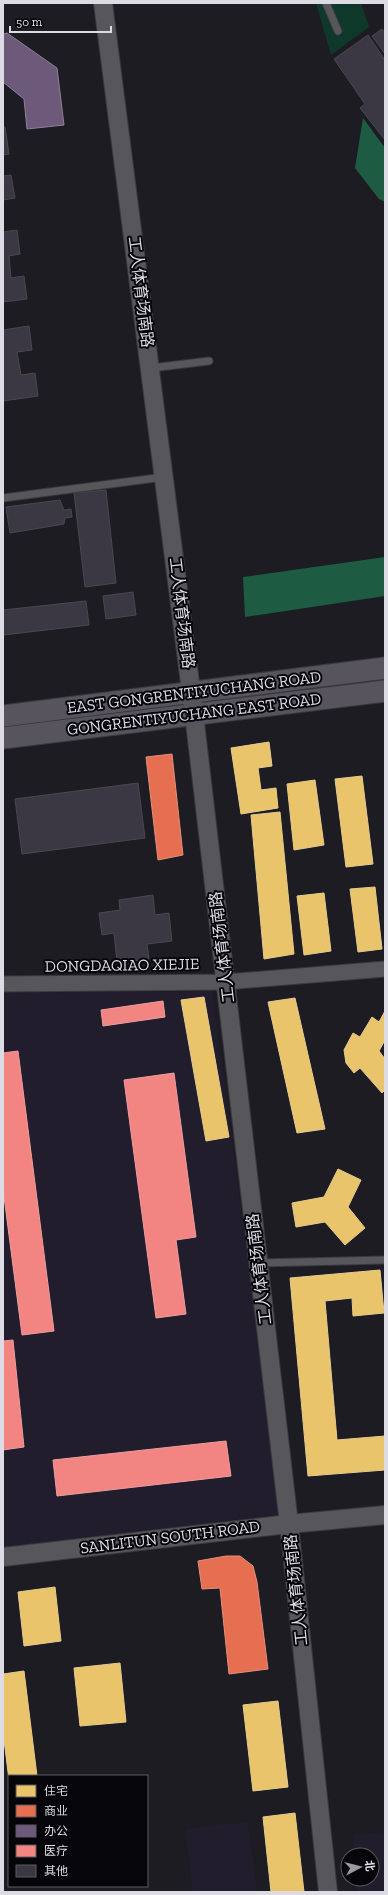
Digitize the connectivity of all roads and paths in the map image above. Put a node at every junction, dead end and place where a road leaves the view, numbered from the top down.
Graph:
1 (103, 3) edge
2 (326, 3) edge
3 (338, 31) dead end
4 (208, 361) dead end
5 (151, 368) junction
6 (165, 477) junction
7 (3, 498) edge
8 (385, 668) edge
9 (385, 691) edge
10 (192, 692) junction
11 (194, 714) junction
12 (3, 716) edge
13 (3, 738) edge
14 (385, 968) edge
15 (226, 982) junction
16 (3, 984) edge
17 (385, 1260) edge
18 (258, 1263) junction
19 (385, 1515) edge
20 (289, 1524) junction
21 (3, 1557) edge
22 (328, 1892) edge

1 - 5 street, 工人体育场南路
2 - 3 lane
4 - 5 lane
5 - 6 street, 工人体育场南路
6 - 7 lane
6 - 10 street, 工人体育场南路
8 - 10 main road, EAST GONGRENTIYUCHANG ROAD
9 - 11 main road, GONGRENTIYUCHANG EAST ROAD
10 - 11 street, 工人体育场南路
10 - 12 main road, EAST GONGRENTIYUCHANG ROAD
11 - 13 main road, GONGRENTIYUCHANG EAST ROAD
11 - 15 street, 工人体育场南路
14 - 15 street, DONGDAQIAO XIEJIE
15 - 16 street, DONGDAQIAO XIEJIE
15 - 18 street, 工人体育场南路
17 - 18 lane
18 - 20 street, 工人体育场南路
19 - 20 street, SANLITUN SOUTH ROAD
20 - 21 street, SANLITUN SOUTH ROAD
20 - 22 street, 工人体育场南路

